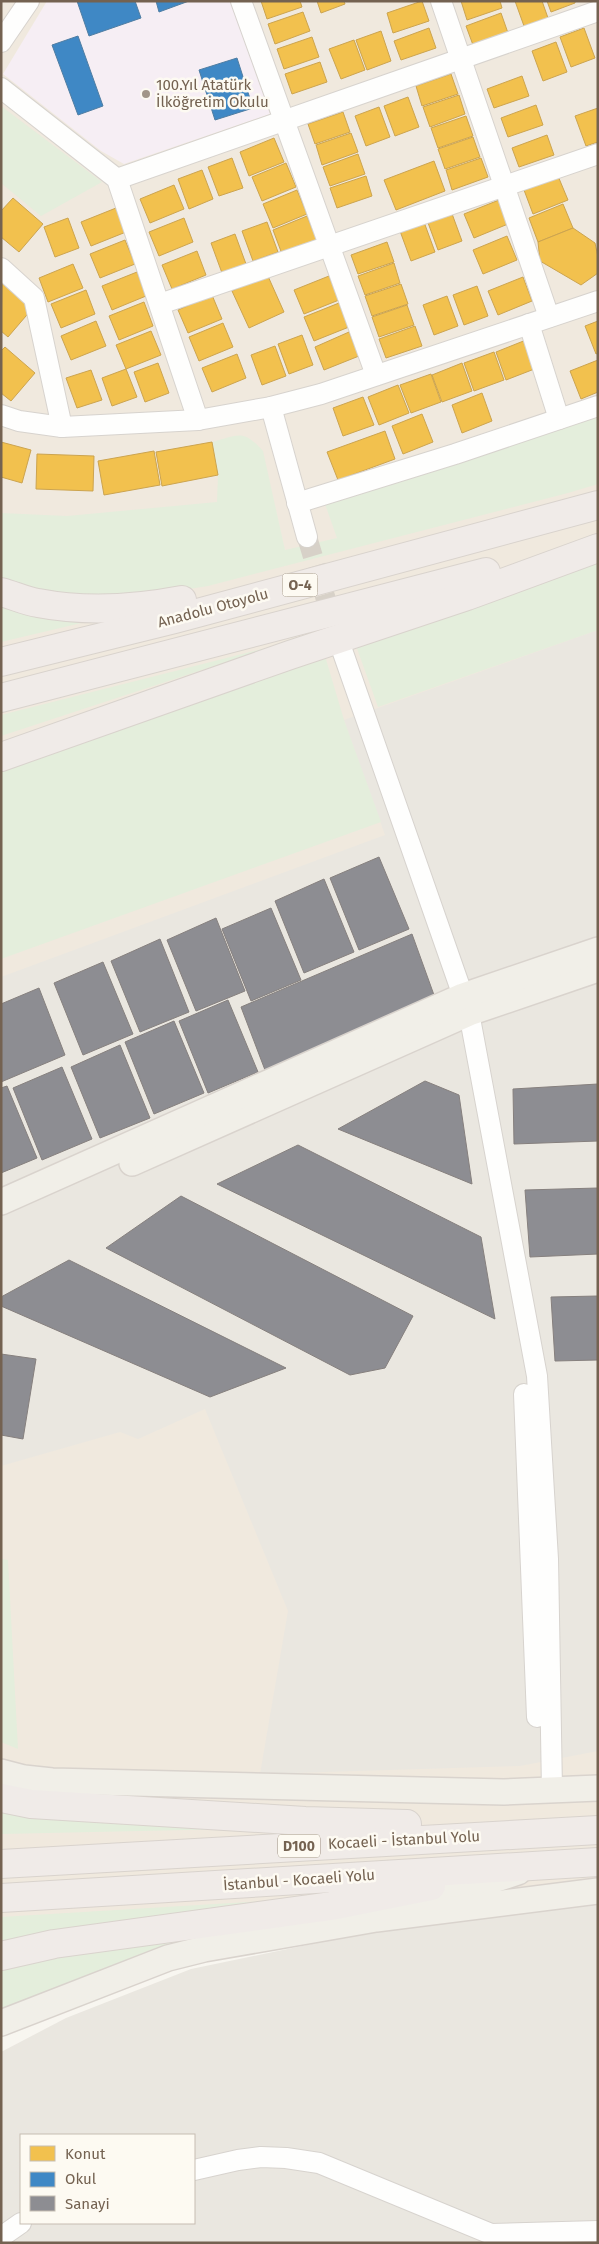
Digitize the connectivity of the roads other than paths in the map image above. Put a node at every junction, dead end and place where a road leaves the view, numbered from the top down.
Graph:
1 (29, 1) edge
2 (242, 1) edge
3 (441, 1) edge
4 (598, 11) edge
5 (1, 42) edge
6 (462, 60) junction
7 (1, 88) edge
8 (283, 120) junction
9 (598, 154) edge
10 (117, 179) junction
11 (505, 184) junction
12 (328, 245) junction
13 (1, 268) edge
14 (598, 301) edge
15 (160, 304) junction
16 (549, 317) junction
17 (529, 324) junction
18 (376, 376) junction
19 (598, 406) edge
20 (272, 407) junction
21 (1, 415) edge
22 (559, 419) junction
23 (198, 420) junction
24 (62, 427) junction
25 (297, 503) junction
26 (598, 505) edge
27 (307, 537) tunnel mouth
28 (598, 542) edge
29 (598, 548) edge
30 (407, 556) junction
31 (1, 592) edge
32 (1, 662) edge
33 (1, 698) edge
34 (1, 756) edge
35 (598, 950) edge
36 (598, 969) edge
37 (460, 1007) junction
38 (1, 1202) edge
39 (1, 1220) edge
40 (1, 1772) edge
41 (1, 1784) edge
42 (598, 1788) edge
43 (546, 1790) junction
44 (1, 1798) edge
45 (592, 1831) edge
46 (598, 1862) edge
47 (1, 1864) edge
48 (542, 1865) junction
49 (598, 1891) edge
50 (1, 1898) edge
51 (376, 1918) junction
52 (1, 1956) edge
53 (1, 2023) edge
54 (195, 2170) edge
55 (20, 2224) edge
56 (598, 2231) edge
57 (1, 2237) edge

1 - 5 street
2 - 8 street
3 - 6 street
4 - 6 street
6 - 8 street
6 - 11 street
7 - 10 street
8 - 10 street
8 - 12 street
9 - 11 street
10 - 15 street
11 - 12 street
11 - 16 street
12 - 15 street
12 - 18 street
13 - 24 street
14 - 16 street
15 - 23 street
16 - 17 street
17 - 18 street
17 - 22 street
18 - 20 street
19 - 22 street
20 - 23 street
20 - 25 street
21 - 24 street
22 - 25 street
23 - 24 street
25 - 27 street
26 - 30 highway, Anadolu Otoyolu / O-4
28 - 33 highway, O-4
29 - 34 highway
30 - 31 highway
30 - 32 highway, Anadolu Otoyolu / O-4
35 - 37 main road
36 - 37 main road
37 - 37 street
37 - 38 main road
37 - 39 main road
37 - 43 street
40 - 43 main road
41 - 43 main road
42 - 43 main road
44 - 45 highway
45 - 47 highway, Kocaeli - İstanbul Yolu / D100
46 - 48 highway, İstanbul - Kocaeli Yolu / D100
48 - 50 highway, İstanbul - Kocaeli Yolu / D100
48 - 51 main road
48 - 52 highway
49 - 51 main road
51 - 53 main road
54 - 56 street
55 - 57 street

